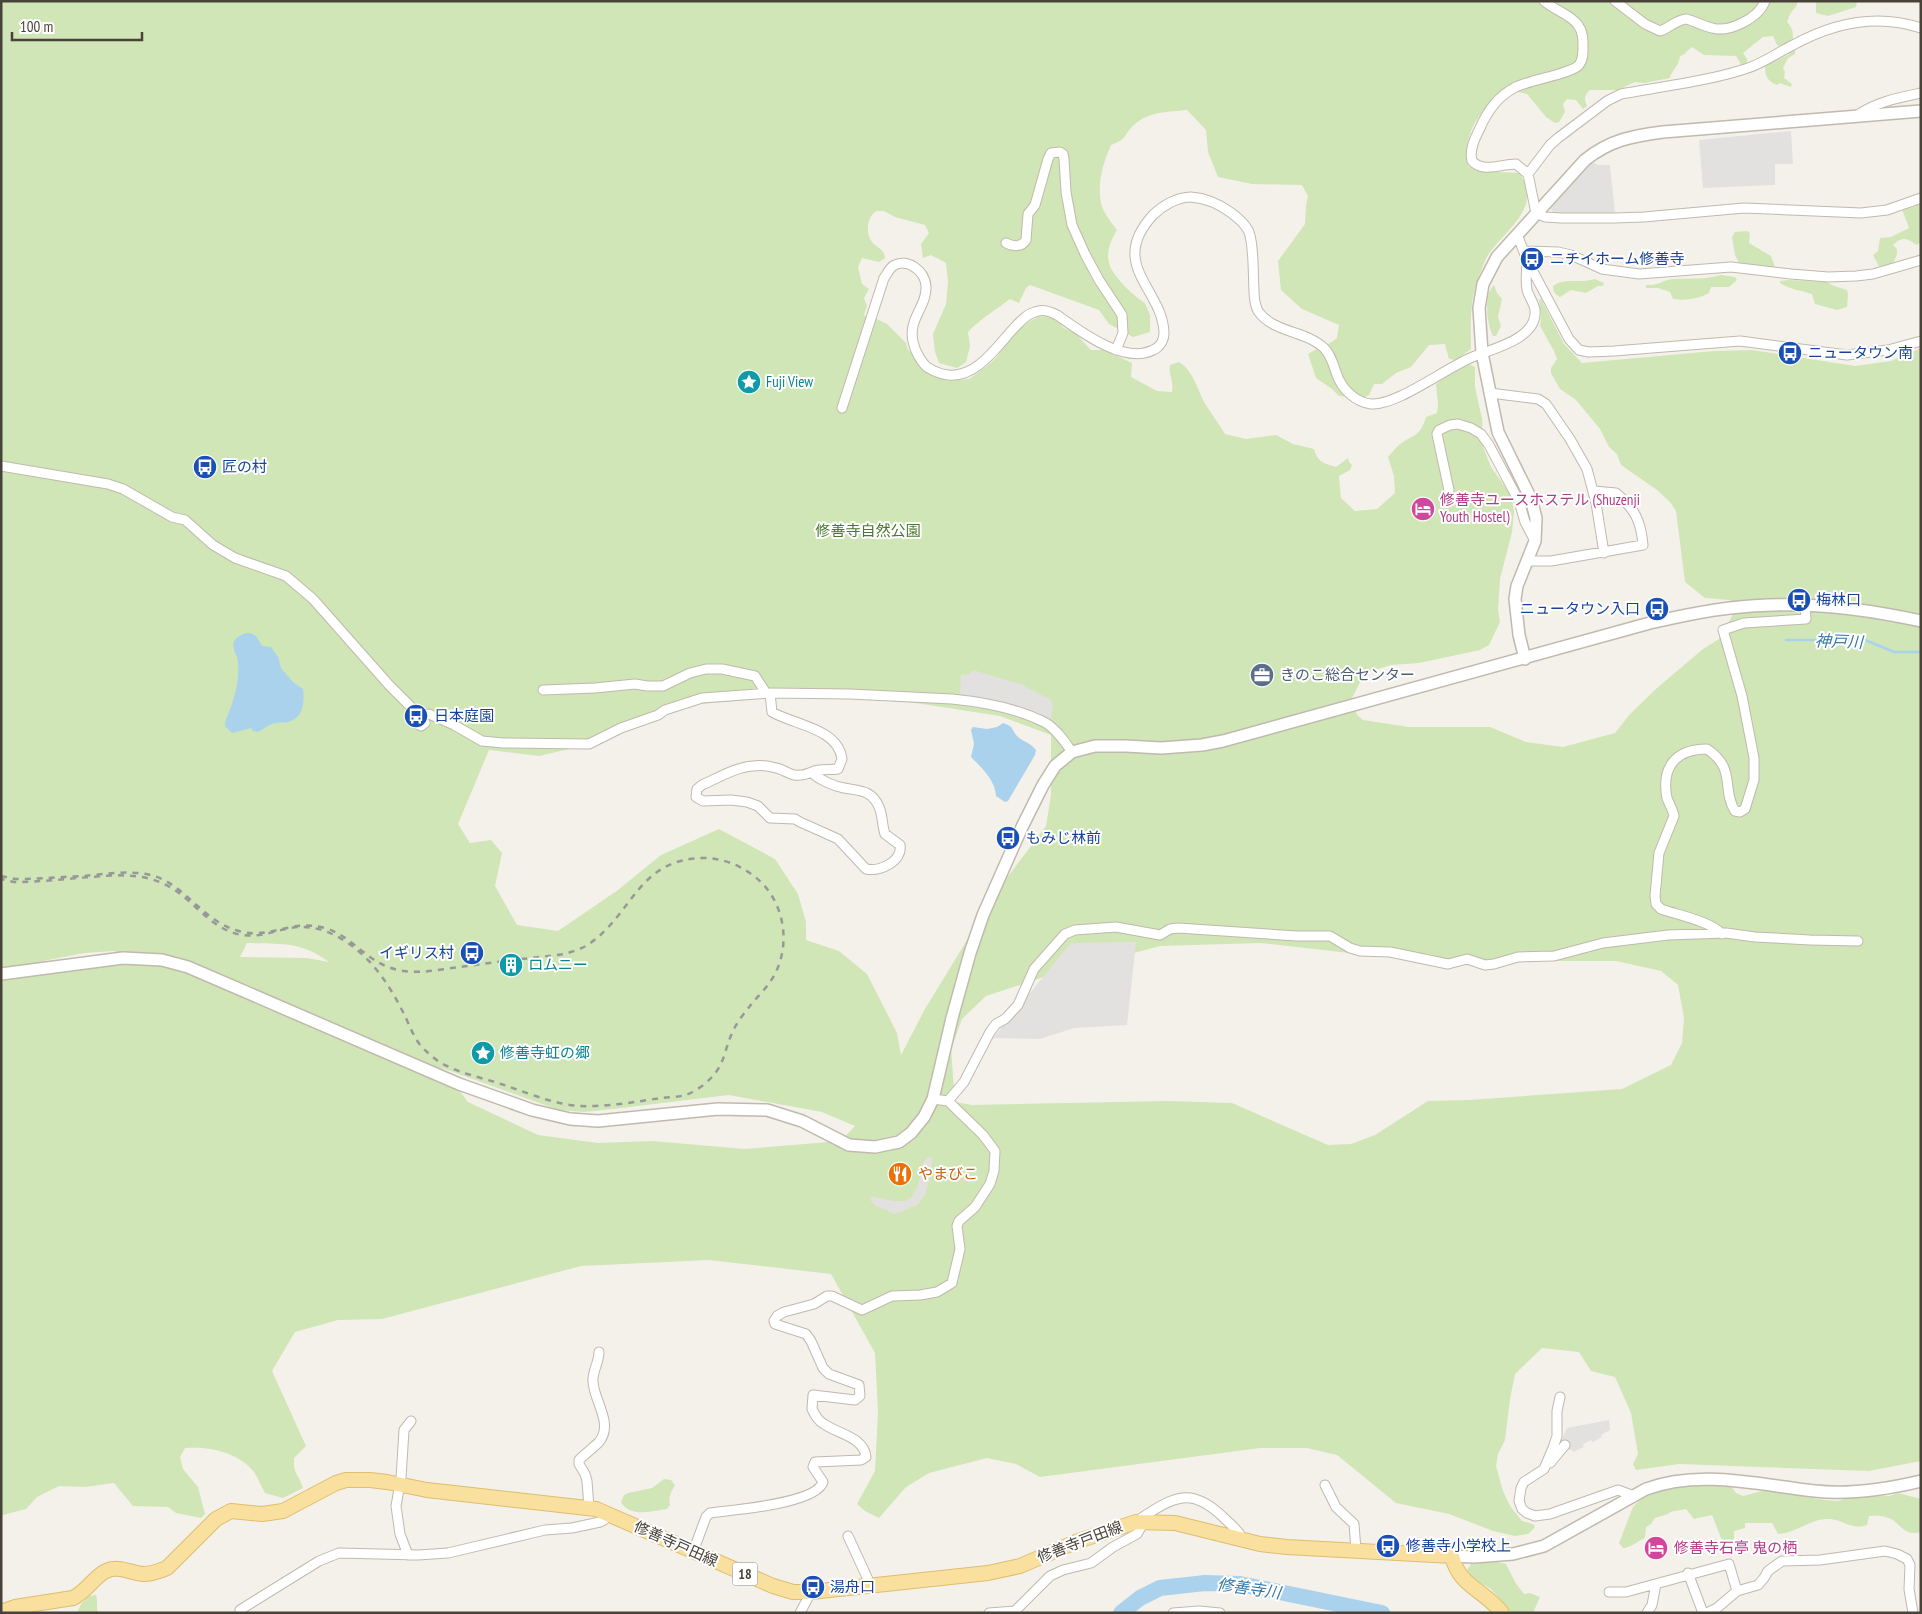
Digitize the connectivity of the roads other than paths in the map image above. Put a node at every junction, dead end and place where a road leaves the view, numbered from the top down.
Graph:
1 (1544, 1) edge
2 (1616, 1) edge
3 (1764, 1) edge
4 (1921, 28) edge
5 (1921, 92) edge
6 (1921, 111) edge
7 (1854, 117) junction
8 (1528, 174) junction
9 (1921, 198) edge
10 (1536, 213) junction
11 (1517, 234) junction
12 (1006, 243) dead end
13 (1526, 256) junction
14 (1921, 260) edge
15 (1921, 341) edge
16 (1116, 350) junction
17 (1482, 353) junction
18 (1490, 393) junction
19 (842, 408) dead end
20 (1, 466) edge
21 (1450, 490) dead end
22 (1594, 491) junction
23 (1535, 541) junction
24 (1604, 552) junction
25 (1527, 561) junction
26 (1805, 605) junction
27 (1921, 621) edge
28 (1525, 659) junction
29 (543, 690) dead end
30 (768, 693) junction
31 (1072, 752) junction
32 (812, 773) junction
33 (1722, 934) junction
34 (1858, 941) dead end
35 (1, 974) edge
36 (934, 1099) junction
37 (948, 1101) junction
38 (599, 1352) dead end
39 (1560, 1397) dead end
40 (411, 1421) dead end
41 (1565, 1445) dead end
42 (1546, 1466) junction
43 (1921, 1481) edge
44 (400, 1485) junction
45 (1325, 1485) dead end
46 (1634, 1496) junction
47 (589, 1508) junction
48 (608, 1514) junction
49 (1138, 1523) junction
50 (848, 1536) dead end
51 (1243, 1540) junction
52 (1356, 1550) junction
53 (693, 1552) junction
54 (408, 1555) junction
55 (1452, 1556) junction
56 (1688, 1574) junction
57 (1656, 1584) junction
58 (871, 1586) junction
59 (1737, 1591) junction
60 (811, 1592) junction
61 (1609, 1592) dead end
62 (240, 1610) dead end
63 (1, 1612) edge
64 (800, 1613) edge
65 (990, 1613) edge
66 (1173, 1613) edge
67 (1220, 1613) edge
68 (1502, 1613) edge
69 (1647, 1613) edge
70 (1705, 1613) edge
71 (1913, 1613) edge

1 - 8 street
2 - 3 street
4 - 8 street
5 - 7 street
6 - 7 street
7 - 10 street
8 - 10 street
9 - 10 street
10 - 11 street
11 - 13 street
11 - 17 street
12 - 16 street
13 - 14 street
13 - 15 street
13 - 17 street
16 - 17 street
16 - 19 street
17 - 18 street
18 - 22 street
18 - 23 street
20 - 30 street
21 - 23 street
22 - 24 street
22 - 24 street
23 - 25 street
24 - 25 street
25 - 28 street
26 - 27 street
26 - 28 street
26 - 33 street
28 - 31 street
29 - 30 street
30 - 31 street
30 - 32 street
31 - 36 street
32 - 32 street
33 - 34 street
33 - 37 street
35 - 36 street
36 - 37 street
37 - 53 street
38 - 47 street
39 - 42 street
40 - 44 street
41 - 42 street
42 - 46 street
43 - 46 street
44 - 47 main road, 修善寺戸田線 / 18
44 - 54 street
44 - 63 main road, 修善寺戸田線 / 18
45 - 52 street
46 - 55 street
47 - 48 main road, 修善寺戸田線 / 18
48 - 53 main road, 修善寺戸田線 / 18
48 - 54 street
49 - 51 main road, 修善寺戸田線 / 18
49 - 51 street
49 - 58 main road, 修善寺戸田線 / 18
49 - 65 street
50 - 58 street
51 - 52 main road, 修善寺戸田線 / 18
52 - 55 main road, 修善寺戸田線 / 18
53 - 60 main road, 修善寺戸田線 / 18
54 - 62 street
55 - 68 main road
56 - 57 street
56 - 59 street
56 - 70 street
57 - 61 street
57 - 69 street
58 - 60 main road, 修善寺戸田線 / 18
59 - 70 street
59 - 71 street
60 - 64 street
66 - 67 street

